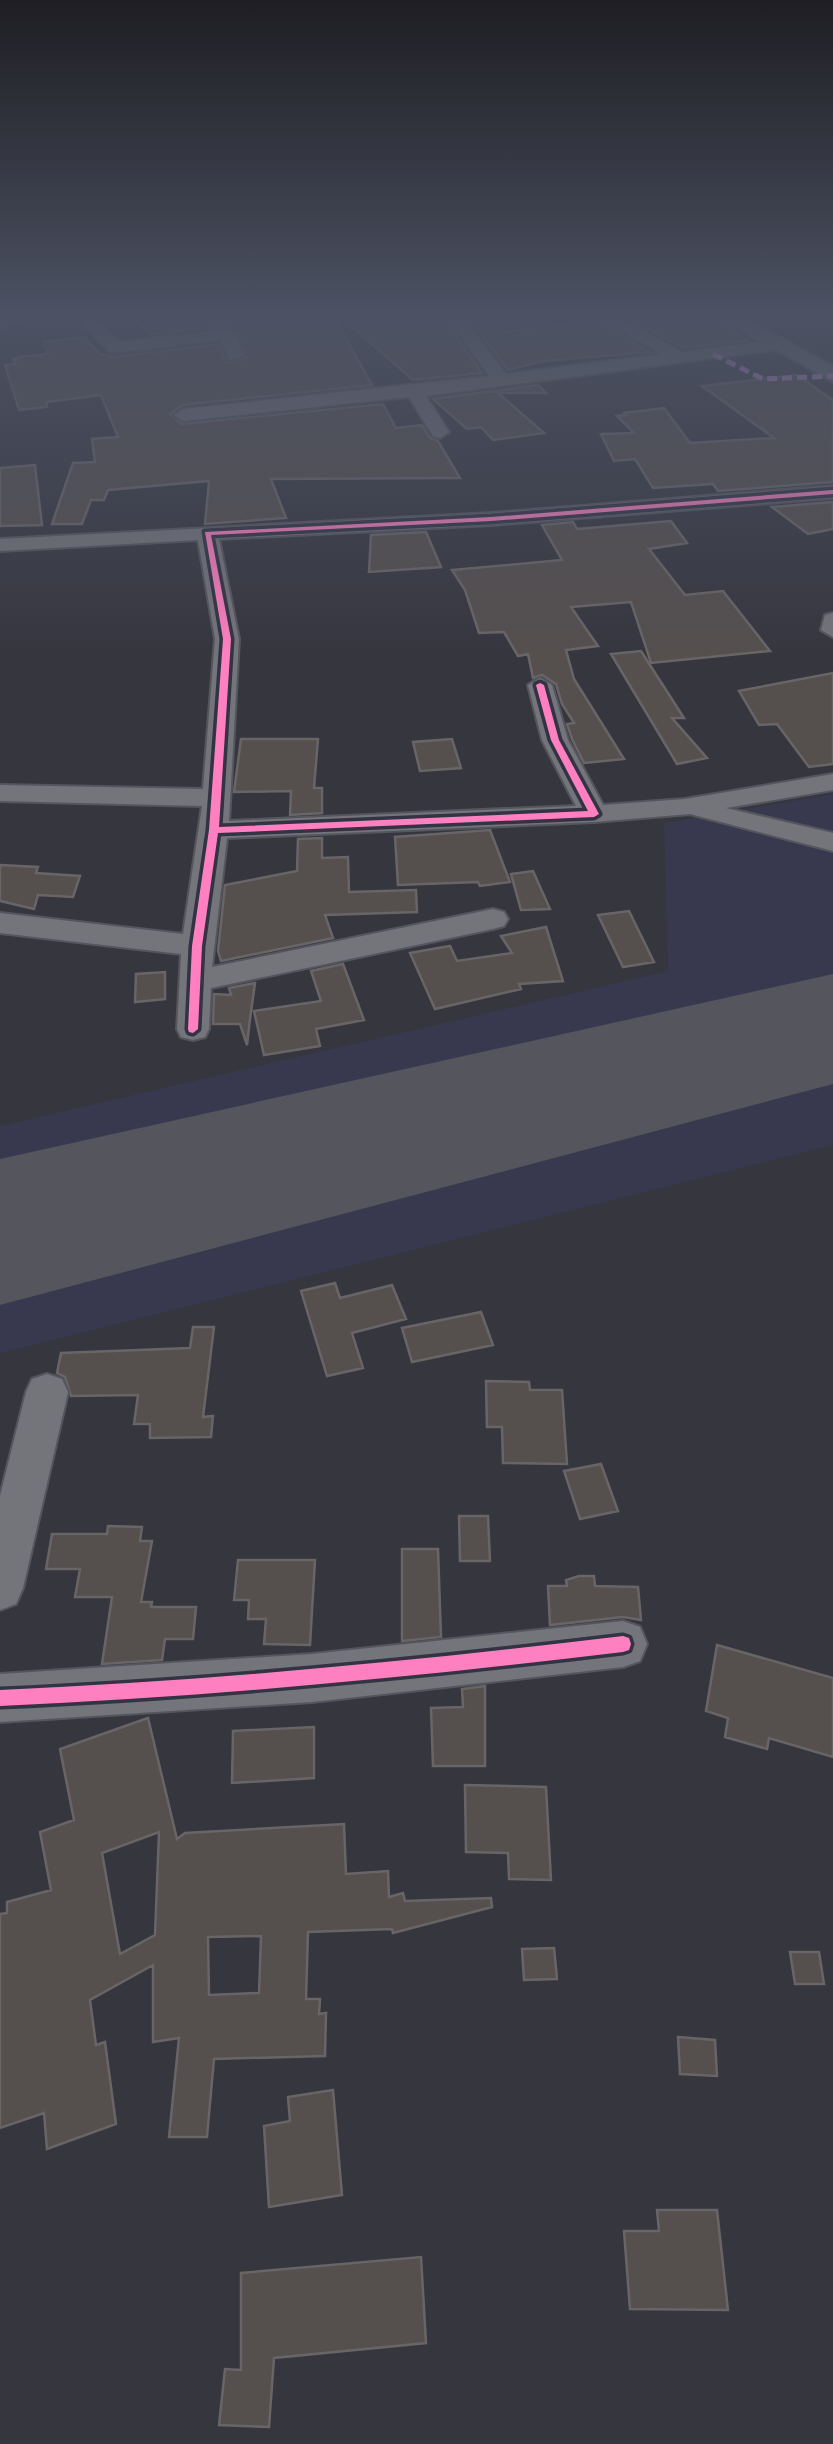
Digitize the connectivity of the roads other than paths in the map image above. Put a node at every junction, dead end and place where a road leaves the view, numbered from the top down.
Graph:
1 (438, 429) edge
2 (440, 432) dead end
3 (833, 492) edge
4 (207, 533) junction
5 (0, 546) edge
6 (833, 620) edge
7 (833, 630) edge
8 (540, 685) dead end
9 (833, 782) edge
10 (0, 793) edge
11 (216, 798) junction
12 (685, 806) junction
13 (594, 814) junction
14 (214, 830) junction
15 (833, 842) edge
16 (493, 919) dead end
17 (0, 923) edge
18 (197, 946) junction
19 (196, 981) junction
20 (193, 1030) dead end
21 (47, 1392) dead end
22 (0, 1588) edge
23 (624, 1644) dead end
24 (0, 1698) edge

1 - 2 street
3 - 4 street
4 - 5 street
4 - 11 street
6 - 7 street
8 - 13 street
9 - 12 street
10 - 11 street
11 - 14 street
12 - 13 street
12 - 15 street
13 - 14 street
14 - 18 street
16 - 19 street
17 - 18 street
18 - 19 street
19 - 20 street
21 - 22 street
23 - 24 street

